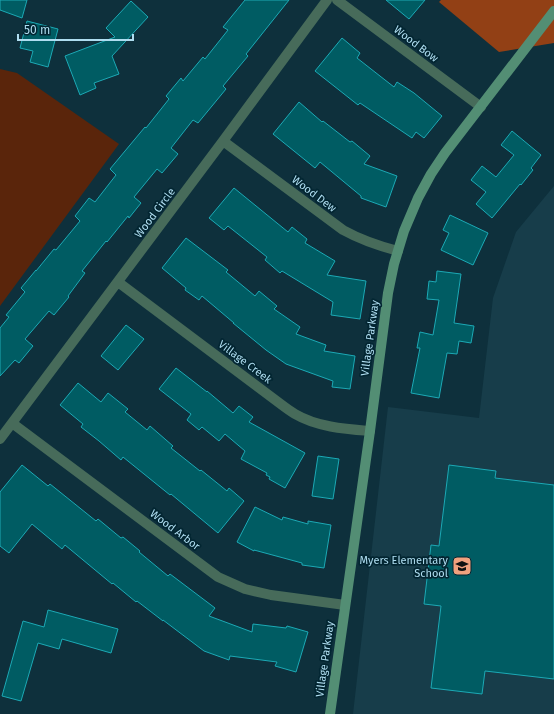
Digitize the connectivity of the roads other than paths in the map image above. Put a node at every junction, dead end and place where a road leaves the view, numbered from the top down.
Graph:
1 (327, 0) edge
2 (337, 0) edge
3 (554, 11) edge
4 (481, 107) junction
5 (223, 142) junction
6 (398, 251) junction
7 (118, 282) junction
8 (12, 423) junction
9 (370, 431) junction
10 (0, 439) edge
11 (345, 605) junction
12 (330, 714) edge

1 - 5 street, Wood Circle
2 - 4 street, Wood Bow
3 - 4 street, Village Parkway
4 - 6 street, Village Parkway
5 - 6 street, Wood Dew
5 - 7 street, Wood Circle
6 - 9 street, Village Parkway
7 - 8 street, Wood Circle
7 - 9 street, Village Creek
8 - 10 street, Wood Circle
8 - 11 street, Wood Arbor
9 - 11 street, Village Parkway
11 - 12 street, Village Parkway

